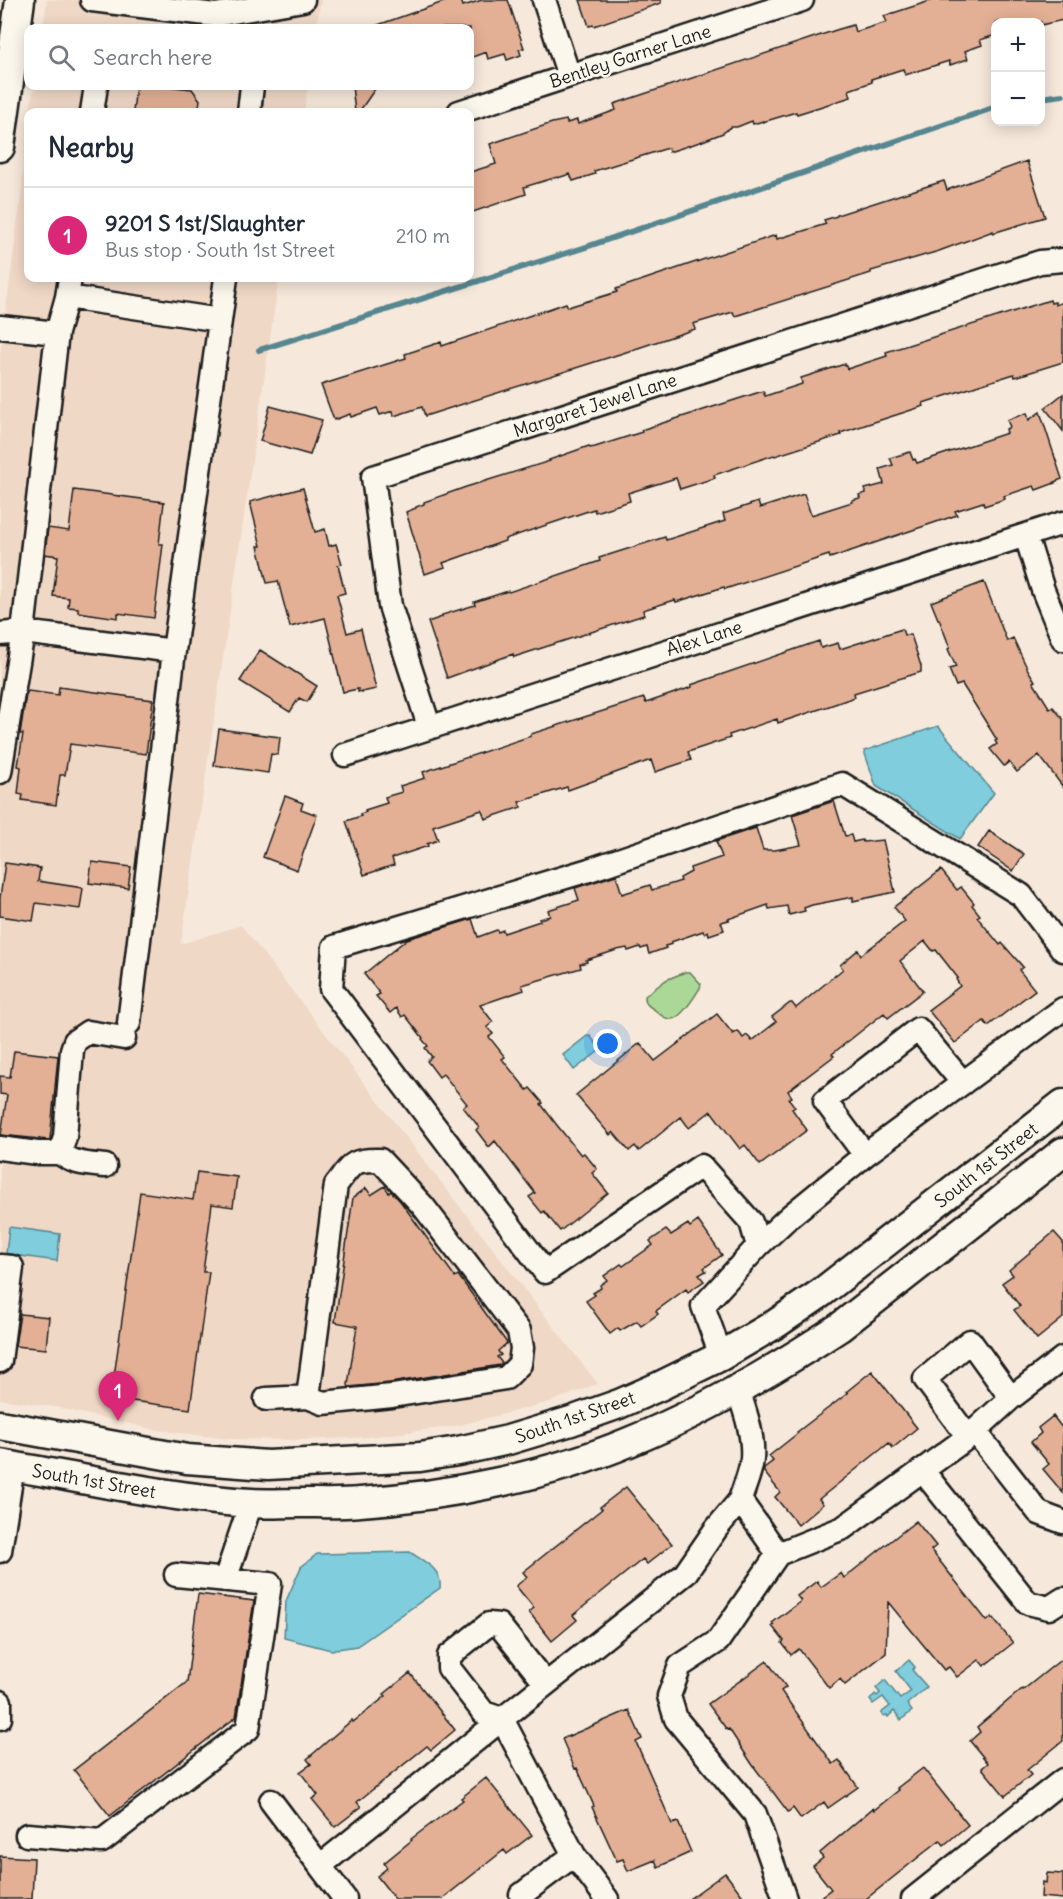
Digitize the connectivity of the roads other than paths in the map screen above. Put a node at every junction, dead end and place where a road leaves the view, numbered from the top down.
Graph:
1 (20, 0) edge
2 (92, 0) edge
3 (303, 0) edge
4 (544, 0) edge
5 (802, 0) edge
6 (257, 9) edge
7 (569, 76) junction
8 (95, 90) edge
9 (252, 90) edge
10 (93, 108) edge
11 (249, 108) edge
12 (471, 108) edge
13 (0, 147) edge
14 (1063, 260) edge
15 (225, 282) edge
16 (69, 287) edge
17 (220, 320) junction
18 (0, 327) edge
19 (57, 333) junction
20 (1063, 523) edge
21 (1026, 536) junction
22 (23, 632) junction
23 (0, 634) edge
24 (1063, 639) edge
25 (174, 651) junction
26 (429, 726) junction
27 (345, 755) dead end
28 (0, 772) edge
29 (1063, 950) edge
30 (1063, 1009) edge
31 (963, 1083) junction
32 (1063, 1104) edge
33 (0, 1148) edge
34 (1063, 1152) edge
35 (60, 1153) junction
36 (865, 1155) junction
37 (105, 1166) dead end
38 (758, 1246) junction
39 (0, 1266) edge
40 (721, 1356) junction
41 (1063, 1358) edge
42 (0, 1361) edge
43 (738, 1390) junction
44 (308, 1397) junction
45 (1011, 1398) junction
46 (266, 1399) dead end
47 (0, 1425) edge
48 (971, 1434) junction
49 (6, 1465) edge
50 (268, 1465) junction
51 (922, 1470) junction
52 (740, 1500) junction
53 (251, 1503) junction
54 (1063, 1522) edge
55 (0, 1551) edge
56 (778, 1554) junction
57 (176, 1575) dead end
58 (225, 1580) junction
59 (1063, 1599) edge
60 (546, 1684) junction
61 (0, 1702) edge
62 (0, 1718) edge
63 (502, 1719) junction
64 (1063, 1780) edge
65 (271, 1801) dead end
66 (27, 1834) dead end
67 (574, 1855) junction
68 (320, 1866) junction
69 (345, 1899) edge
70 (524, 1899) edge
71 (607, 1899) edge
72 (785, 1899) edge
73 (913, 1899) edge

1 - 13 main road
2 - 6 street
3 - 6 street
4 - 7 street
5 - 7 street, Bentley Garner Lane
7 - 12 street, Bentley Garner Lane
8 - 10 street
9 - 11 street
14 - 26 street, Margaret Jewel Lane
15 - 17 street
16 - 17 street
16 - 19 street
17 - 25 street
18 - 19 street
19 - 22 street
20 - 21 street, Alex Lane
21 - 24 street
21 - 26 street, Alex Lane
22 - 23 street
22 - 25 street
22 - 28 street
25 - 35 street
26 - 27 street, Alex Lane
29 - 38 street
30 - 31 street
31 - 36 street
31 - 36 street
32 - 40 main road, South 1st Street
33 - 35 street
34 - 43 main road, South 1st Street
35 - 37 street
36 - 38 street
38 - 40 street
39 - 42 street
40 - 43 main road
40 - 50 main road, South 1st Street
41 - 45 street
43 - 52 street
43 - 53 main road, South 1st Street
44 - 44 street
44 - 46 street
45 - 48 street
45 - 48 street
47 - 50 main road, South 1st Street
48 - 51 street
48 - 54 street
49 - 53 main road, South 1st Street
49 - 55 street
50 - 53 main road
51 - 56 street
51 - 59 street
52 - 56 street
52 - 60 street
53 - 58 street
56 - 72 street
57 - 58 street
58 - 66 street
60 - 63 street
60 - 63 street
61 - 62 street
63 - 67 street
63 - 68 street
64 - 73 street
65 - 68 street
67 - 70 street
67 - 71 street
68 - 69 street

